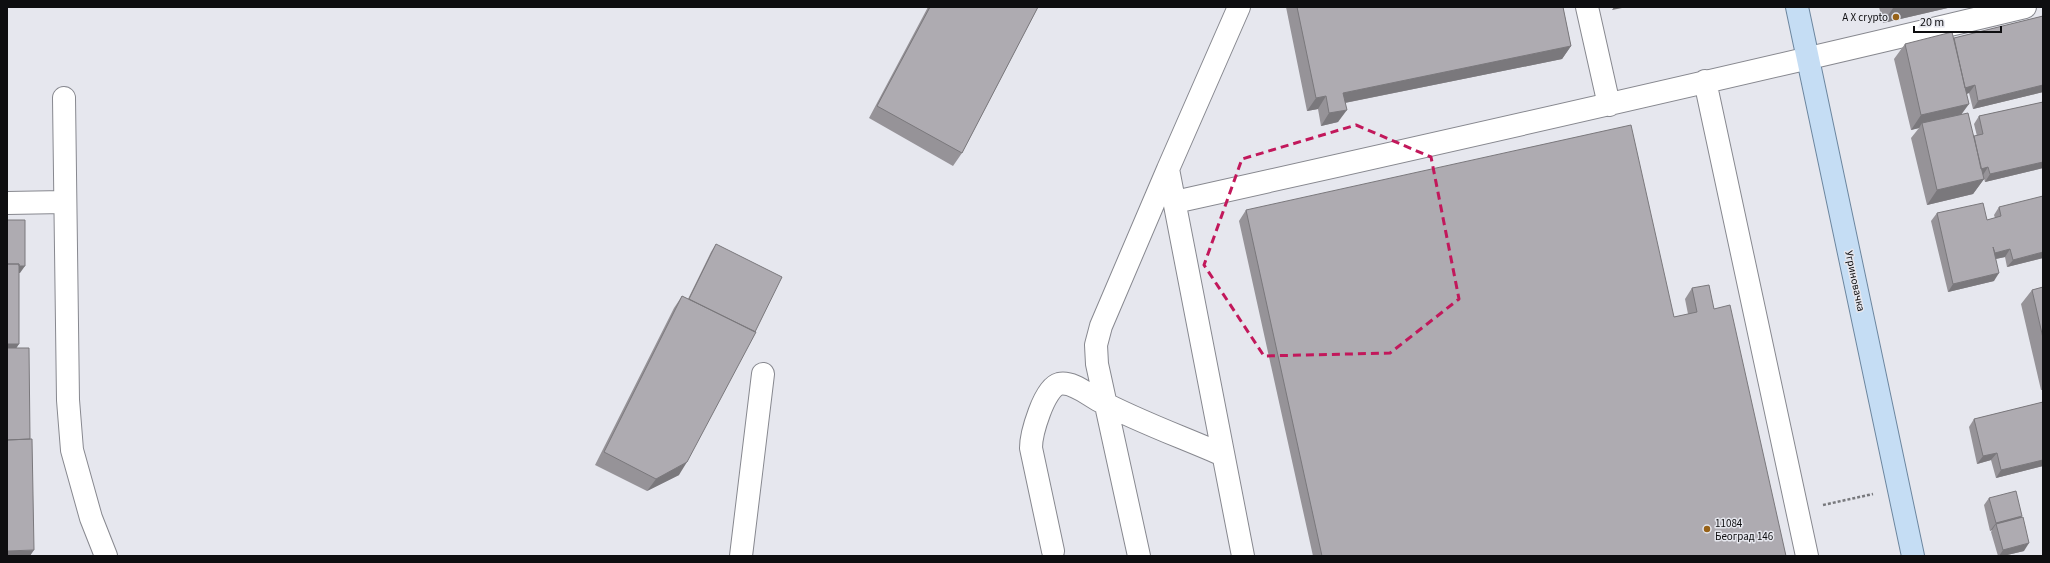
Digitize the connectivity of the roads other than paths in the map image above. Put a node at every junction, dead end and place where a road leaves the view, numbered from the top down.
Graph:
1 (1239, 7) edge
2 (1587, 7) edge
3 (1797, 7) edge
4 (2025, 7) edge
5 (1808, 58) junction
6 (1704, 81) junction
7 (64, 98) dead end
8 (1609, 105) junction
9 (1168, 169) junction
10 (64, 202) junction
11 (1174, 202) junction
12 (7, 203) edge
13 (763, 374) dead end
14 (1104, 403) junction
15 (1223, 455) junction
16 (1053, 551) dead end
17 (106, 556) edge
18 (741, 556) edge
19 (1139, 556) edge
20 (1242, 556) edge
21 (1807, 556) edge
22 (1913, 556) edge

1 - 9 lane
2 - 8 lane
3 - 5 main road, Угриновачка
4 - 5 lane
5 - 6 lane
5 - 22 main road, Угриновачка
6 - 8 lane
6 - 21 lane
7 - 10 lane
8 - 11 lane
9 - 11 lane
9 - 14 lane
10 - 12 lane
10 - 17 lane
11 - 15 lane
13 - 18 lane
14 - 15 lane
14 - 16 lane
14 - 19 lane
15 - 20 lane

